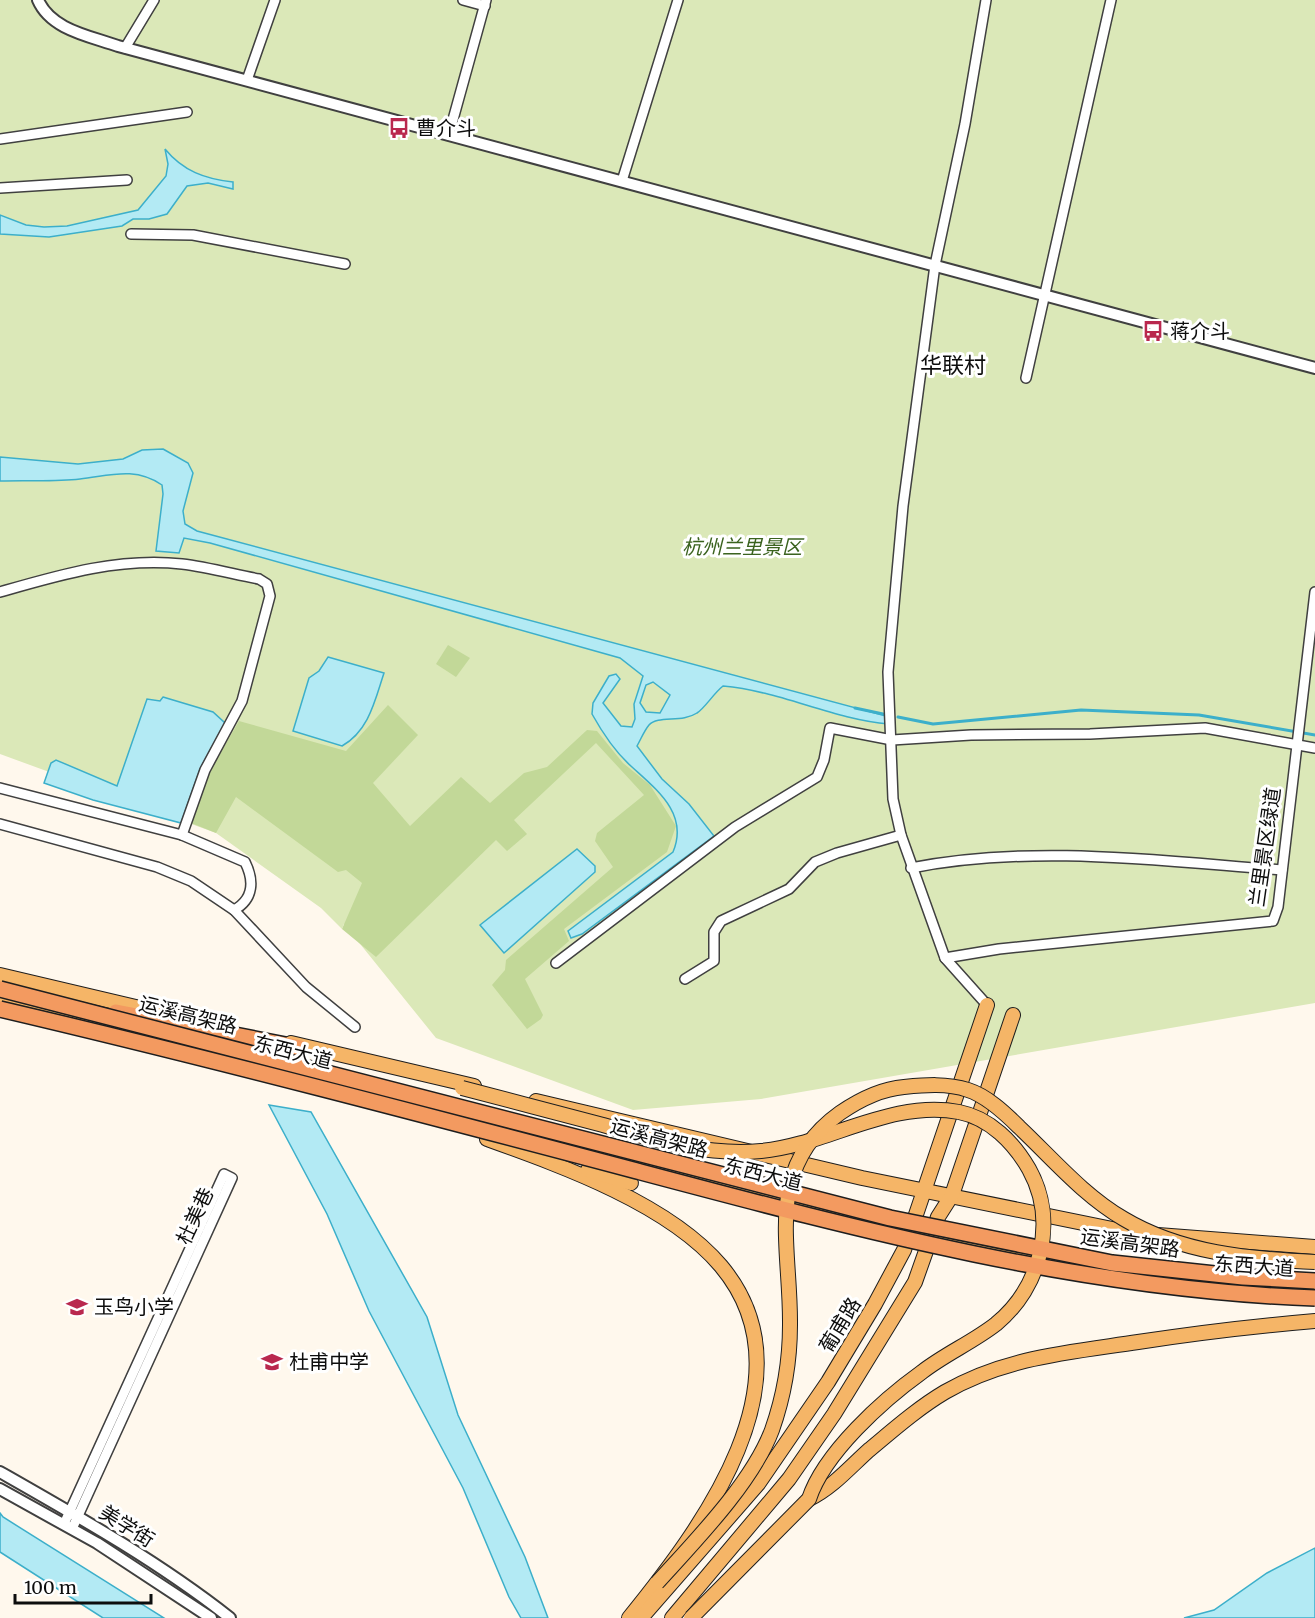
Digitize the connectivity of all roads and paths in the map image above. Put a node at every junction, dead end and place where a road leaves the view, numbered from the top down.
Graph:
1 (38, 0) edge
2 (154, 0) edge
3 (275, 0) edge
4 (463, 0) edge
5 (678, 0) edge
6 (986, 0) edge
7 (1111, 0) edge
8 (486, 3) edge
9 (125, 48) junction
10 (247, 80) junction
11 (187, 112) dead end
12 (449, 134) junction
13 (0, 139) edge
14 (127, 180) dead end
15 (622, 181) junction
16 (0, 188) edge
17 (131, 234) dead end
18 (345, 264) dead end
19 (935, 265) junction
20 (1044, 294) junction
21 (1315, 368) edge
22 (1026, 378) dead end
23 (0, 591) edge
24 (1315, 592) edge
25 (892, 740) junction
26 (1297, 742) junction
27 (1315, 748) edge
28 (0, 788) edge
29 (0, 824) edge
30 (182, 835) junction
31 (901, 835) junction
32 (911, 868) junction
33 (1282, 870) junction
34 (234, 910) junction
35 (945, 957) junction
36 (556, 963) dead end
37 (0, 975) edge
38 (685, 979) dead end
39 (0, 989) edge
40 (23, 995) junction
41 (0, 1001) edge
42 (987, 1005) joint
43 (0, 1009) edge
44 (20, 1014) junction
45 (1013, 1015) dead end
46 (354, 1027) dead end
47 (301, 1048) joint
48 (295, 1087) joint
49 (488, 1139) junction
50 (631, 1183) dead end
51 (925, 1189) junction
52 (952, 1195) junction
53 (911, 1231) junction
54 (932, 1236) junction
55 (1315, 1247) edge
56 (1315, 1262) edge
57 (1315, 1281) edge
58 (1315, 1289) edge
59 (1315, 1298) edge
60 (1315, 1321) edge
61 (0, 1472) edge
62 (0, 1489) edge
63 (809, 1499) junction
64 (74, 1514) junction
65 (68, 1527) junction
66 (657, 1584) junction
67 (211, 1618) edge
68 (230, 1618) edge
69 (629, 1618) edge
70 (641, 1618) edge
71 (672, 1618) edge
72 (691, 1618) edge

1 - 9 street
2 - 9 street
3 - 10 street
4 - 8 street
5 - 15 street
6 - 19 street
7 - 20 street
8 - 12 street
9 - 10 street
10 - 12 street
11 - 13 street
12 - 15 street
14 - 16 street
15 - 19 street
17 - 18 street
19 - 20 street
19 - 25 street
20 - 21 street
20 - 22 street
23 - 30 street
24 - 26 street, 兰里景区绿道
25 - 26 street
25 - 31 street
25 - 36 street
26 - 27 street
26 - 33 street, 兰里景区绿道
28 - 30 street
29 - 34 street
30 - 34 street
31 - 32 street
31 - 38 street
32 - 33 street
32 - 35 street
33 - 35 street, 兰里景区绿道
34 - 46 street
35 - 42 street
37 - 51 main road
39 - 40 highway, 运溪高架路, bridge
40 - 47 highway, bridge
40 - 57 highway, 运溪高架路, bridge
41 - 53 main road, 东西大道
42 - 51 main road, 葡甫路
43 - 44 highway, 运溪高架路, bridge
44 - 48 highway, bridge
44 - 59 highway, 运溪高架路, bridge
45 - 52 main road
47 - 63 main road, bridge
48 - 49 main road
49 - 50 main road
49 - 66 main road, bridge
51 - 52 main road
51 - 53 main road, 葡甫路
52 - 54 main road
52 - 55 main road
53 - 54 main road, 东西大道
53 - 70 main road, 葡甫路
54 - 58 main road, 东西大道
54 - 71 main road
56 - 66 main road, bridge
60 - 63 main road
61 - 64 street, 美学街
62 - 65 street, 美学街
63 - 72 main road, bridge
64 - 64 street, 杜美巷
64 - 65 street, 杜美巷
64 - 68 street, 美学街
65 - 67 street, 美学街
66 - 69 main road

